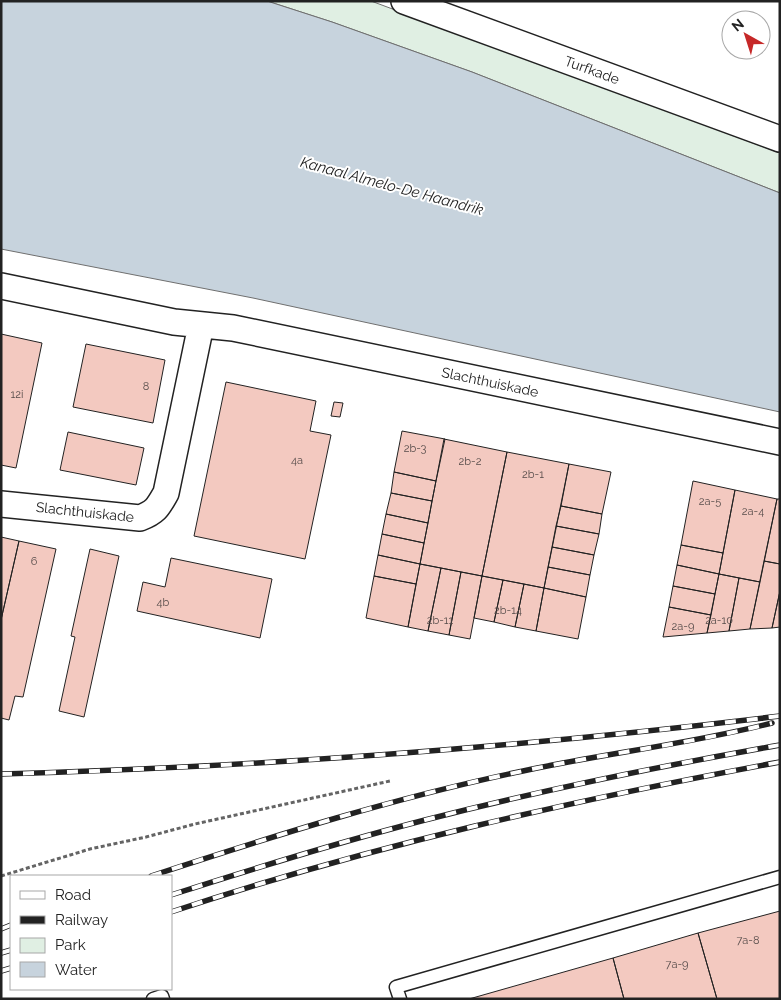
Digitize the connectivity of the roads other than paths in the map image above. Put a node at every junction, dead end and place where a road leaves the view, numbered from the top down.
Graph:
1 (404, 1) edge
2 (780, 139) edge
3 (1, 286) edge
4 (200, 325) junction
5 (780, 442) edge
6 (1, 504) edge
7 (780, 877) edge
8 (154, 999) edge
9 (163, 999) edge
10 (400, 999) edge

1 - 2 street, Turfkade
3 - 4 street, Slachthuiskade
4 - 5 street, Slachthuiskade
4 - 6 street, Slachthuiskade
7 - 10 lane
8 - 9 lane

